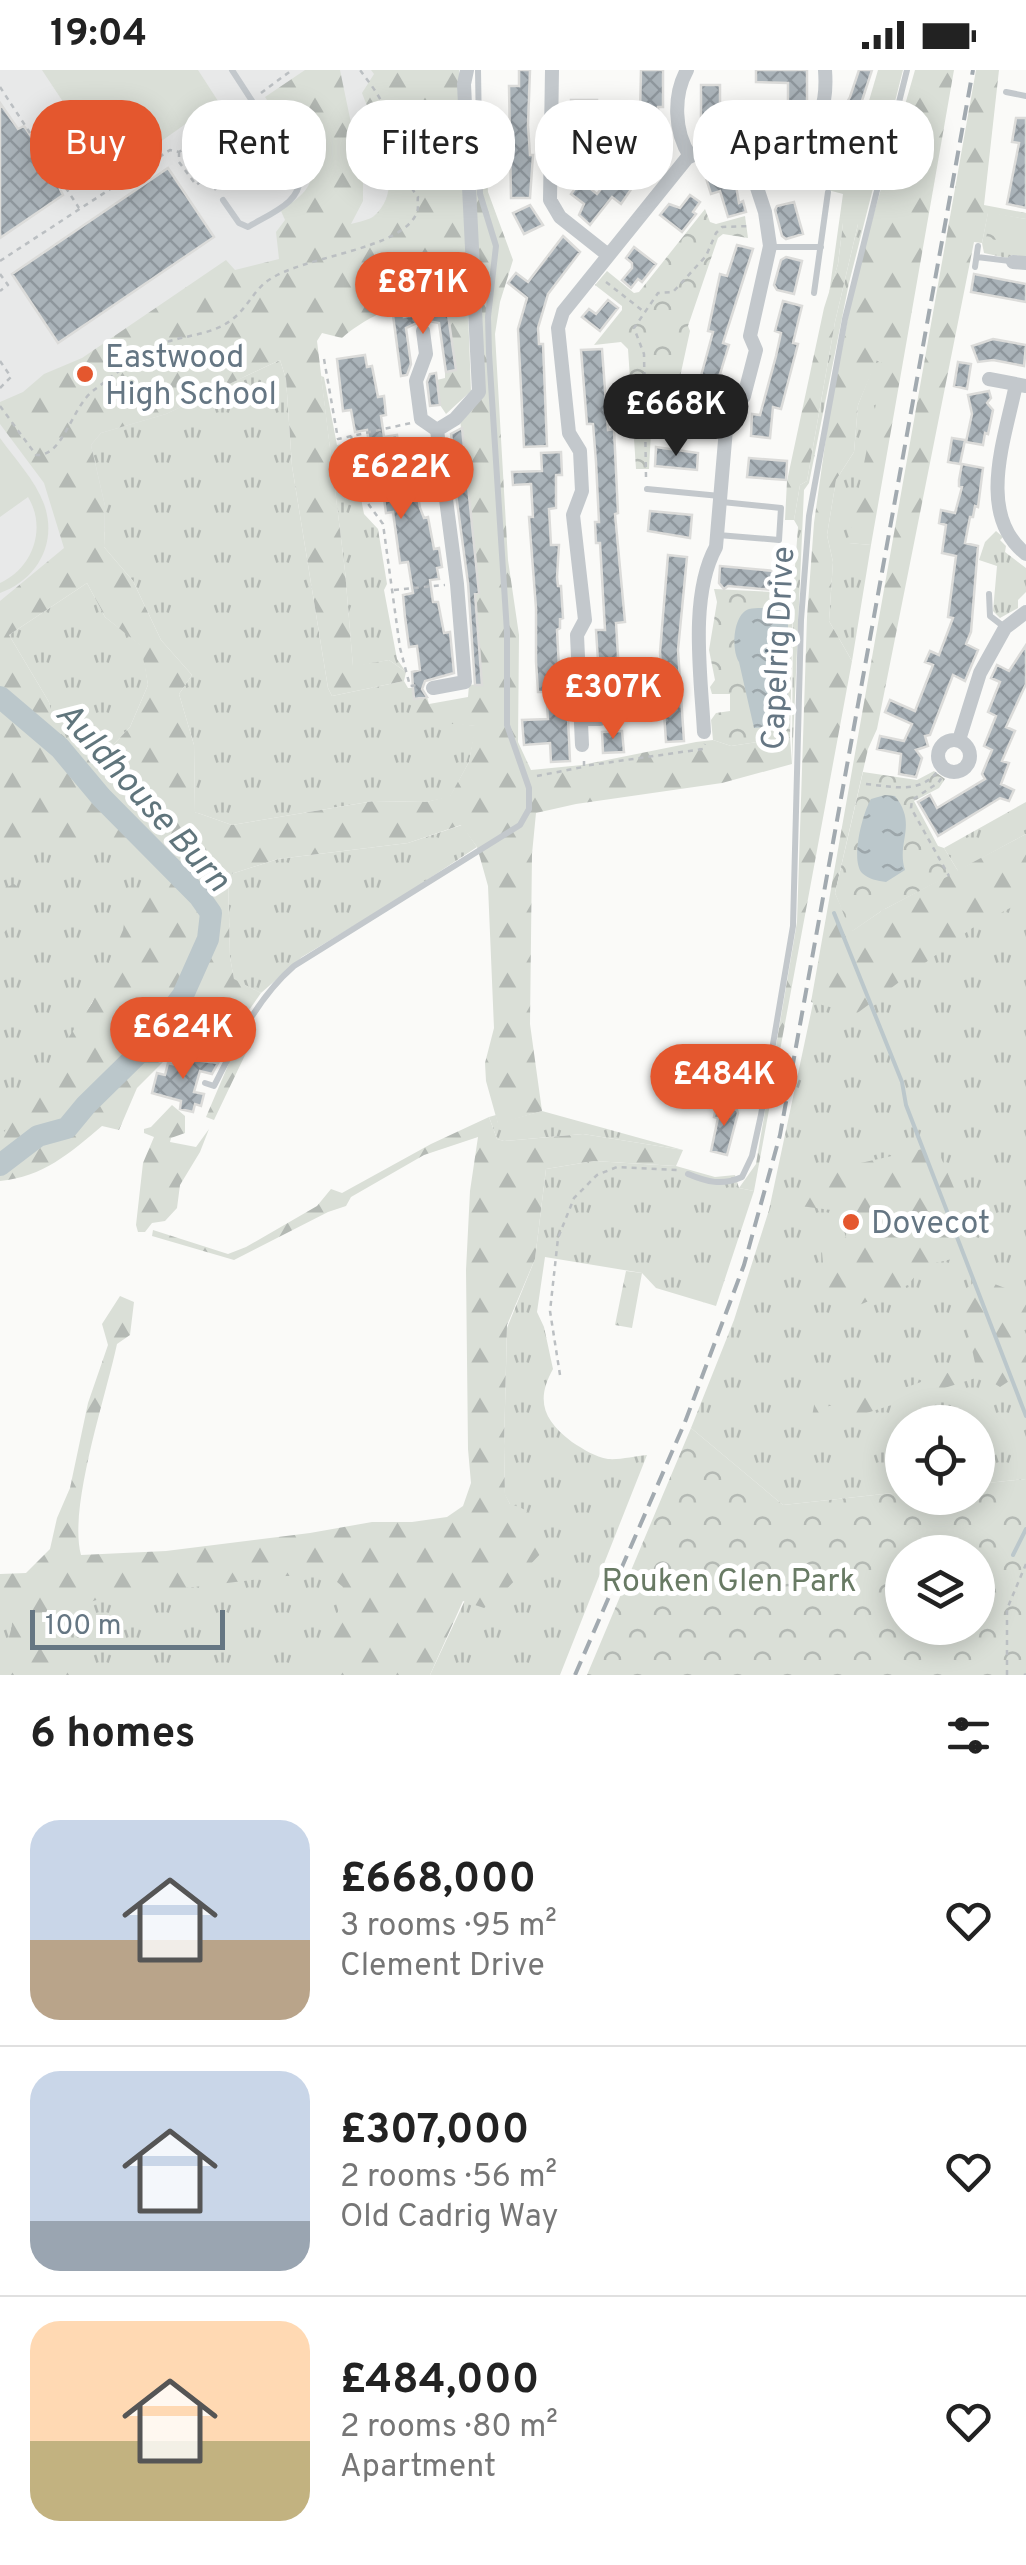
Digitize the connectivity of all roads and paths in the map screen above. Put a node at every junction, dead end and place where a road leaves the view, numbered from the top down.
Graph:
1 (232, 70) edge
2 (292, 70) edge
3 (360, 70) edge
4 (467, 70) edge
5 (478, 70) edge
6 (552, 70) edge
7 (687, 70) edge
8 (825, 70) edge
9 (907, 70) edge
10 (0, 86) edge
11 (1006, 92) dead end
12 (1026, 96) edge
13 (253, 100) joint
14 (825, 100) edge
15 (182, 150) edge
16 (179, 152) junction
17 (693, 155) edge
18 (690, 156) junction
19 (182, 165) edge
20 (216, 190) edge
21 (299, 190) edge
22 (757, 190) edge
23 (828, 192) dead end
24 (223, 200) joint
25 (80, 209) junction
26 (767, 222) junction
27 (770, 246) junction
28 (978, 246) dead end
29 (821, 247) junction
30 (608, 255) junction
31 (977, 257) junction
32 (0, 261) edge
33 (1019, 263) edge
34 (975, 268) dead end
35 (594, 273) junction
36 (0, 274) edge
37 (0, 290) edge
38 (814, 293) dead end
39 (644, 312) junction
40 (422, 332) dead end
41 (324, 359) dead end
42 (0, 360) edge
43 (989, 379) dead end
44 (1021, 385) edge
45 (0, 388) edge
46 (0, 406) edge
47 (421, 419) junction
48 (438, 430) junction
49 (352, 436) junction
50 (647, 489) joint
51 (720, 499) junction
52 (717, 535) junction
53 (1026, 554) edge
54 (457, 584) junction
55 (392, 590) junction
56 (989, 594) dead end
57 (1026, 612) edge
58 (1005, 628) junction
59 (433, 688) joint
60 (722, 703) dead end
61 (703, 704) junction
62 (600, 719) dead end
63 (580, 720) junction
64 (704, 732) dead end
65 (959, 740) junction
66 (582, 744) joint
67 (703, 748) dead end
68 (584, 766) junction
69 (944, 768) junction
70 (525, 778) junction
71 (866, 784) dead end
72 (949, 876) dead end
73 (205, 1082) dead end
74 (688, 1174) joint
75 (560, 1375) dead end
76 (1026, 1564) edge
77 (1007, 1675) edge

1 - 13 lane
2 - 13 path
3 - 46 path
4 - 48 street
5 - 70 lane
6 - 30 street
7 - 18 street
8 - 14 street
9 - 74 lane, Capelrig Drive
10 - 25 path
11 - 12 lane
15 - 16 path
16 - 19 path
16 - 25 path
17 - 18 street
18 - 30 street
20 - 24 path
21 - 24 lane
22 - 26 street
23 - 29 lane
25 - 32 path
26 - 27 street
26 - 39 path
27 - 29 lane
27 - 51 street
28 - 31 lane
29 - 38 lane
30 - 35 street
31 - 33 lane
31 - 34 lane
35 - 39 path
35 - 63 street
36 - 37 path
39 - 50 path
40 - 47 street
41 - 49 path
42 - 45 path
43 - 44 street
44 - 53 street
47 - 48 street
47 - 49 path
48 - 54 street
49 - 55 path
50 - 51 lane
51 - 52 street
51 - 52 lane
52 - 61 street
54 - 55 path
54 - 59 street
55 - 59 path
56 - 58 lane
57 - 58 street
58 - 65 street
60 - 61 street
61 - 64 street
62 - 63 street
63 - 66 street
65 - 69 street
65 - 69 street
66 - 68 path
67 - 68 path
68 - 70 path
69 - 71 path
69 - 72 path
70 - 73 lane
74 - 75 path
76 - 77 path

